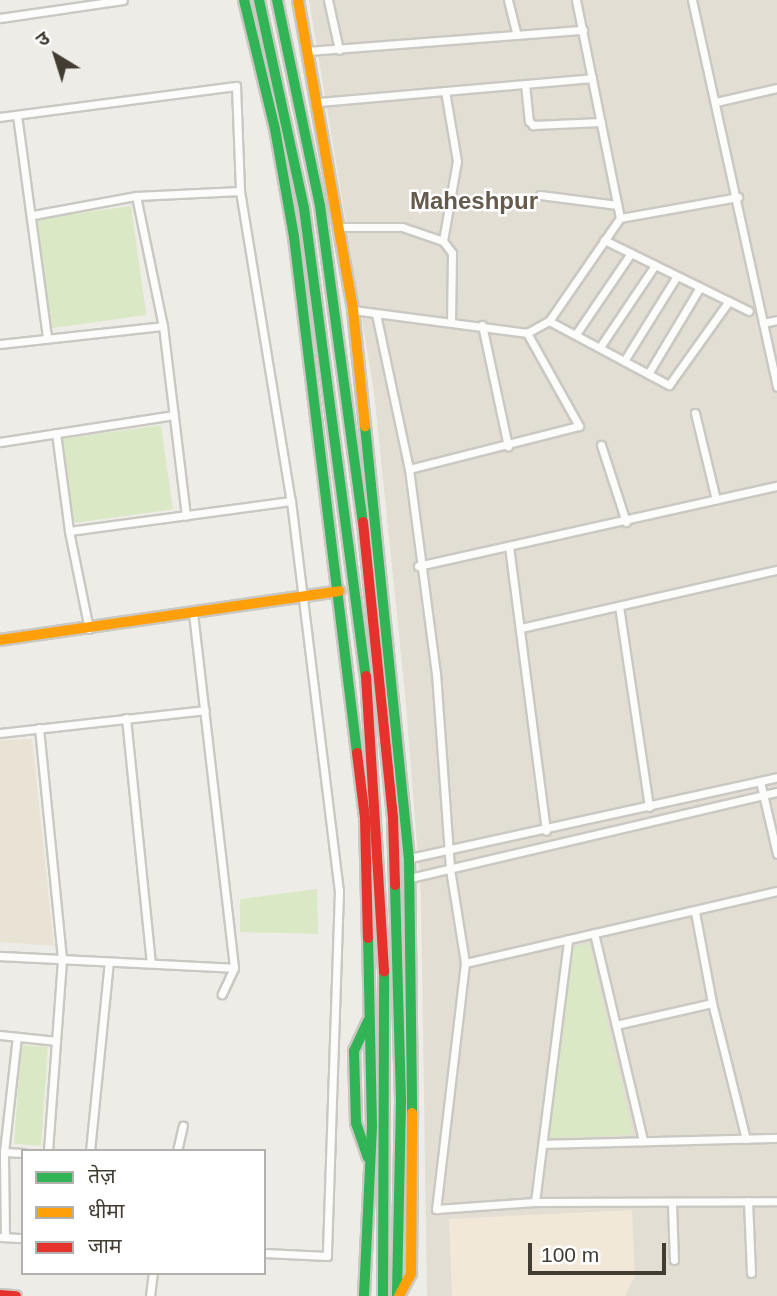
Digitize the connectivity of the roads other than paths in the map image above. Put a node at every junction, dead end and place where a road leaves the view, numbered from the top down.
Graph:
1 (123, 0) edge
2 (259, 0) edge
3 (277, 0) edge
4 (298, 0) edge
5 (328, 0) edge
6 (508, 0) edge
7 (576, 0) edge
8 (692, 0) edge
9 (243, 2) edge
10 (0, 18) edge
11 (583, 30) junction
12 (517, 35) junction
13 (340, 50) junction
14 (308, 51) junction
15 (592, 78) junction
16 (525, 84) junction
17 (777, 88) edge
18 (445, 91) junction
19 (319, 102) junction
20 (716, 102) junction
21 (17, 115) junction
22 (0, 117) edge
23 (601, 122) junction
24 (240, 191) junction
25 (540, 195) dead end
26 (136, 196) junction
27 (738, 197) junction
28 (617, 205) junction
29 (33, 215) junction
30 (620, 218) junction
31 (340, 227) junction
32 (604, 240) junction
33 (443, 241) junction
34 (631, 253) junction
35 (655, 265) junction
36 (677, 276) junction
37 (700, 287) junction
38 (729, 301) junction
39 (353, 310) junction
40 (749, 311) dead end
41 (376, 314) junction
42 (777, 320) edge
43 (549, 321) junction
44 (452, 322) junction
45 (763, 323) junction
46 (163, 326) junction
47 (482, 326) junction
48 (527, 332) junction
49 (576, 334) junction
50 (47, 338) junction
51 (0, 344) edge
52 (600, 347) junction
53 (624, 361) junction
54 (648, 374) junction
55 (777, 387) edge
56 (695, 413) dead end
57 (174, 415) junction
58 (56, 433) junction
59 (0, 442) edge
60 (508, 446) junction
61 (601, 446) dead end
62 (409, 469) junction
63 (777, 486) edge
64 (716, 500) junction
65 (291, 501) junction
66 (186, 516) junction
67 (370, 517) junction
68 (347, 522) junction
69 (626, 522) junction
70 (332, 525) junction
71 (69, 531) junction
72 (509, 546) junction
73 (418, 566) junction
74 (777, 570) edge
75 (340, 592) junction
76 (304, 599) junction
77 (619, 606) junction
78 (193, 613) junction
79 (521, 628) junction
80 (89, 629) junction
81 (0, 640) edge
82 (205, 710) junction
83 (126, 718) junction
84 (38, 728) junction
85 (0, 733) edge
86 (777, 777) edge
87 (760, 782) junction
88 (777, 792) edge
89 (763, 796) junction
90 (649, 807) junction
91 (544, 832) junction
92 (544, 847) junction
93 (449, 851) junction
94 (777, 854) edge
95 (409, 858) junction
96 (450, 869) junction
97 (410, 878) junction
98 (777, 891) edge
99 (695, 912) junction
100 (594, 933) junction
101 (568, 939) junction
102 (0, 956) edge
103 (62, 960) junction
104 (109, 962) junction
105 (151, 963) junction
106 (465, 963) junction
107 (234, 968) junction
108 (222, 994) dead end
109 (712, 1003) junction
110 (371, 1018) junction
111 (385, 1021) junction
112 (616, 1025) junction
113 (0, 1035) edge
114 (17, 1037) junction
115 (56, 1041) junction
116 (183, 1126) dead end
117 (777, 1138) edge
118 (746, 1139) junction
119 (643, 1141) junction
120 (543, 1144) junction
121 (48, 1149) edge
122 (90, 1149) edge
123 (177, 1149) edge
124 (4, 1152) junction
125 (21, 1153) edge
126 (386, 1155) junction
127 (370, 1158) junction
128 (747, 1201) junction
129 (777, 1201) edge
130 (536, 1202) junction
131 (672, 1204) junction
132 (2, 1237) edge
133 (21, 1238) edge
134 (266, 1253) edge
135 (674, 1260) dead end
136 (411, 1273) junction
137 (751, 1273) dead end
138 (153, 1275) edge
139 (366, 1281) junction
140 (0, 1295) edge
141 (15, 1296) edge
142 (150, 1296) edge
143 (353, 1296) edge
144 (364, 1296) edge
145 (383, 1296) edge
146 (398, 1296) edge
147 (409, 1296) edge

1 - 10 street
2 - 68 main road
3 - 67 main road
4 - 14 main road
5 - 13 street
6 - 12 street
7 - 11 street
8 - 20 street
9 - 70 main road
11 - 12 street
11 - 15 street
12 - 13 street
13 - 14 street
14 - 19 main road
15 - 16 street
15 - 23 street
16 - 18 street
16 - 23 street
17 - 20 street
18 - 19 street
18 - 33 street
19 - 31 main road
20 - 27 street
21 - 22 street
21 - 24 street
21 - 29 street
23 - 28 street
24 - 26 street
24 - 65 street
25 - 28 street
26 - 29 street
26 - 46 street
27 - 30 street
27 - 45 street
28 - 30 street
29 - 50 street
30 - 32 street
31 - 33 street
31 - 39 main road
32 - 34 street
32 - 43 street
33 - 44 street
34 - 35 street
34 - 49 street
35 - 36 street
35 - 52 street
36 - 37 street
36 - 53 street
37 - 38 street
37 - 54 street
38 - 40 street
38 - 54 street
39 - 41 street
39 - 67 main road
41 - 44 street
41 - 62 street
42 - 45 street
43 - 48 street
43 - 49 street
44 - 47 street
45 - 55 street
46 - 50 street
46 - 57 street
47 - 48 street
47 - 60 street
48 - 60 street
49 - 52 street
50 - 51 street
52 - 53 street
53 - 54 street
56 - 64 street
57 - 58 street
57 - 66 street
58 - 59 street
58 - 71 street
60 - 62 street
61 - 69 street
62 - 73 street
63 - 64 street
64 - 69 street
65 - 66 street
65 - 76 street
66 - 71 street
67 - 95 main road
67 - 146 main road
68 - 70 main road
68 - 111 main road
69 - 72 street
70 - 75 main road
71 - 80 street
72 - 73 street
72 - 79 street
73 - 93 street
74 - 77 street
75 - 76 main road
75 - 110 main road
76 - 78 main road
76 - 134 street
77 - 79 street
77 - 90 street
78 - 80 main road
78 - 82 street
79 - 91 street
80 - 81 main road
82 - 83 street
82 - 107 street
83 - 84 street
83 - 105 street
84 - 85 street
84 - 103 street
86 - 87 street
87 - 89 street
87 - 90 street
88 - 89 street
89 - 92 street
89 - 94 street
90 - 91 street
91 - 92 street
91 - 93 street
92 - 96 street
93 - 95 street
93 - 96 street
95 - 97 main road
96 - 97 street
96 - 106 street
97 - 136 main road
98 - 99 street
99 - 100 street
99 - 109 street
100 - 101 street
100 - 112 street
101 - 106 street
101 - 120 street
102 - 103 street
103 - 104 street
103 - 115 street
104 - 105 street
104 - 122 street
105 - 107 street
106 - 130 street
107 - 108 street
109 - 112 street
109 - 118 street
110 - 111 main road
110 - 127 main road
110 - 127 main road
111 - 126 main road
112 - 119 street
113 - 114 street
114 - 115 street
114 - 124 street
115 - 121 street
116 - 123 street
117 - 118 street
118 - 119 street
119 - 120 street
120 - 130 street
124 - 125 street
124 - 132 street
126 - 127 main road
126 - 145 main road
127 - 139 main road
128 - 129 street
128 - 131 street
128 - 137 street
130 - 131 street
131 - 135 street
132 - 133 street
136 - 146 main road
136 - 147 main road
138 - 142 street
139 - 143 main road
139 - 144 main road
140 - 141 main road

